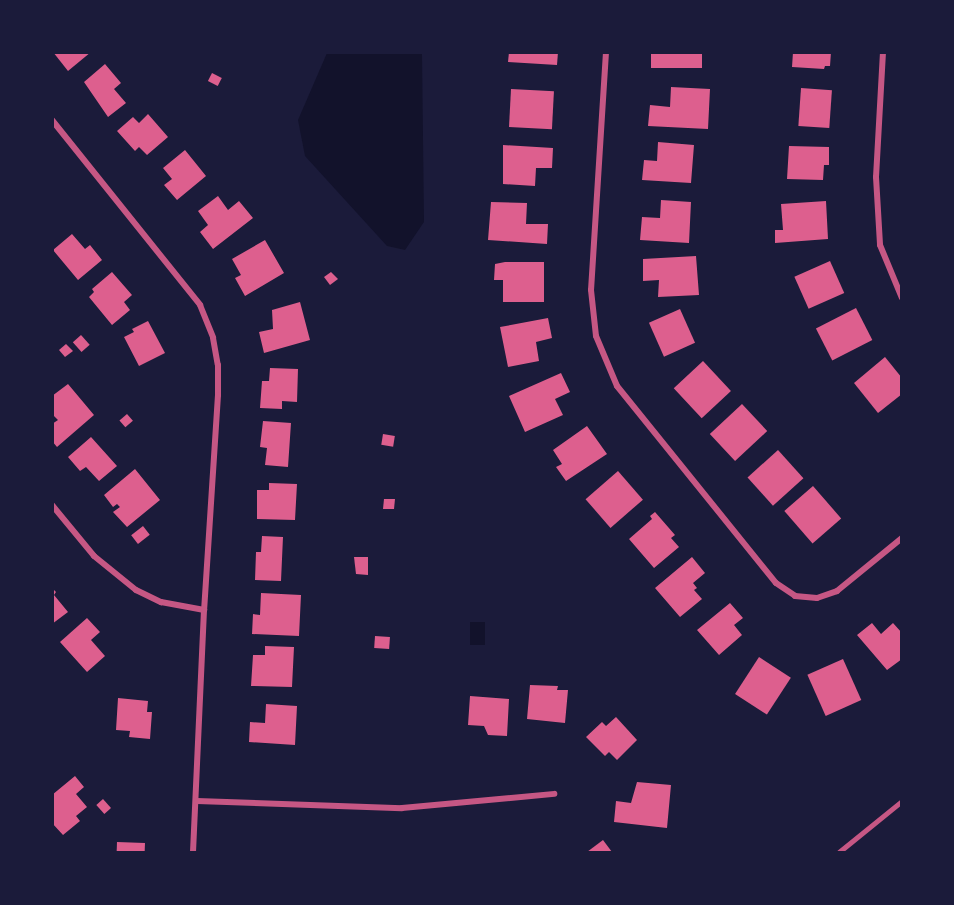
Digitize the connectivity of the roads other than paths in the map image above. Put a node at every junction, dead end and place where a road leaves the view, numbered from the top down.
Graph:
1 (606, 52) edge
2 (883, 52) edge
3 (52, 120) edge
4 (902, 298) edge
5 (52, 505) edge
6 (902, 538) edge
7 (204, 610) junction
8 (554, 794) dead end
9 (197, 801) junction
10 (902, 801) edge
11 (194, 852) edge
12 (839, 852) edge

1 - 6 street
2 - 4 street
3 - 7 street
5 - 7 street
7 - 9 street
8 - 9 street
9 - 11 street
10 - 12 lane

